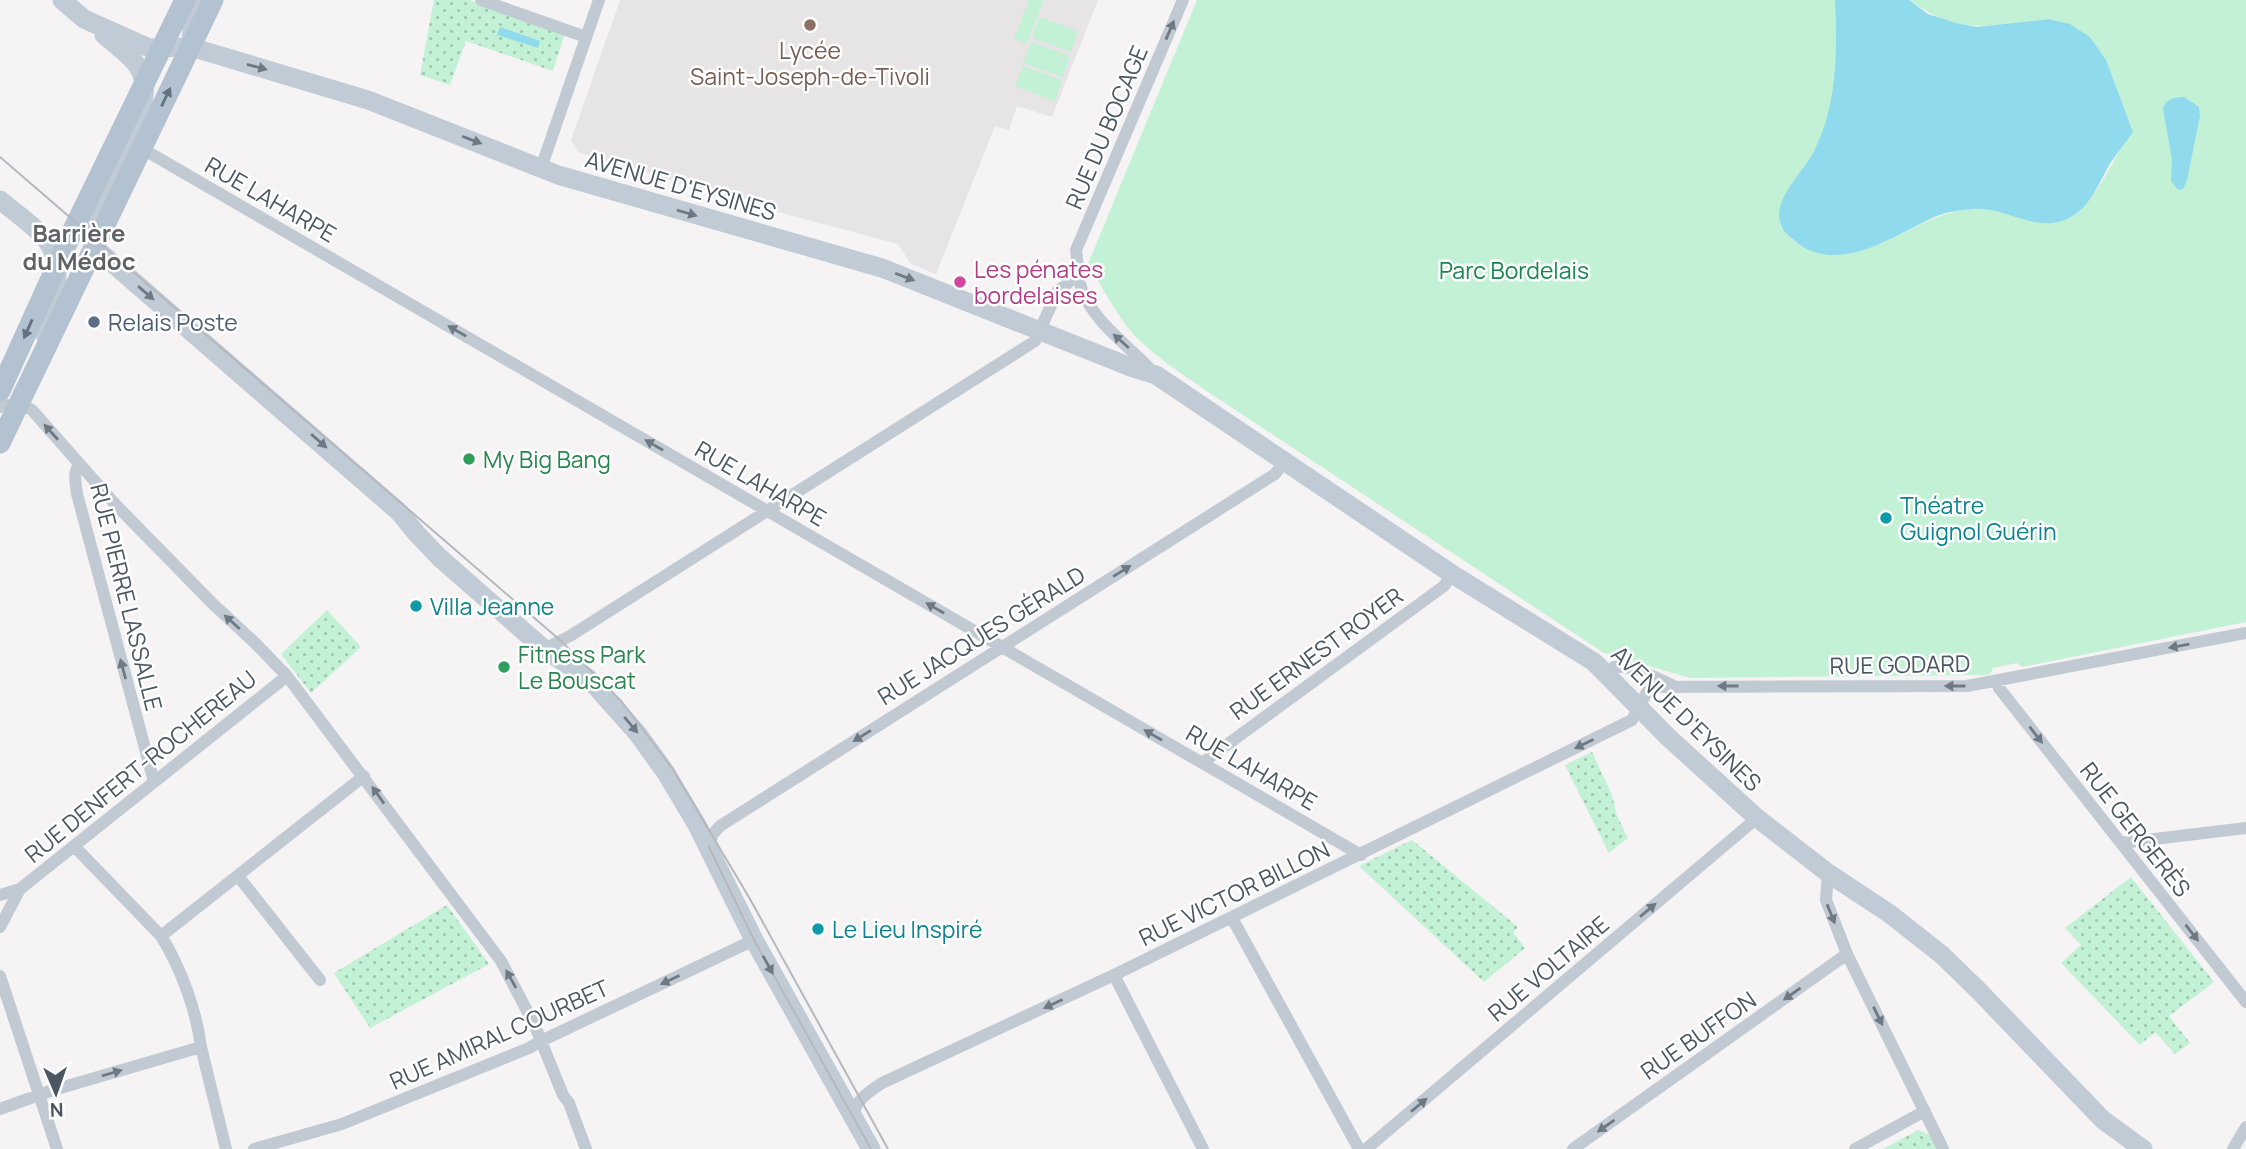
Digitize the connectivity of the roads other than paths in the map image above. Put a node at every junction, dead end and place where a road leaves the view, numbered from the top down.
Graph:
1 (62, 0) edge
2 (185, 0) edge
3 (200, 0) edge
4 (213, 0) edge
5 (481, 0) edge
6 (599, 0) edge
7 (1182, 0) edge
8 (84, 19) junction
9 (586, 37) junction
10 (191, 47) junction
11 (161, 49) junction
12 (144, 83) junction
13 (141, 148) junction
14 (541, 168) junction
15 (0, 200) edge
16 (73, 230) junction
17 (47, 240) junction
18 (95, 248) junction
19 (56, 267) junction
20 (1078, 272) junction
21 (1090, 304) joint
22 (1041, 330) junction
23 (36, 368) junction
24 (1156, 375) junction
25 (0, 391) edge
26 (10, 406) edge
27 (0, 443) edge
28 (1284, 462) junction
29 (80, 464) junction
30 (767, 511) junction
31 (1452, 574) junction
32 (2246, 633) edge
33 (1002, 647) junction
34 (544, 649) junction
35 (1607, 674) junction
36 (287, 676) junction
37 (1997, 680) junction
38 (1675, 686) junction
39 (1639, 708) junction
40 (1202, 763) junction
41 (364, 776) junction
42 (154, 782) junction
43 (1757, 818) junction
44 (2246, 828) edge
45 (2121, 843) junction
46 (74, 846) junction
47 (710, 849) junction
48 (1361, 855) junction
49 (1828, 873) junction
50 (238, 876) junction
51 (20, 889) junction
52 (0, 895) edge
53 (1232, 918) junction
54 (0, 927) edge
55 (162, 936) junction
56 (754, 940) junction
57 (1847, 954) junction
58 (1114, 975) junction
59 (0, 976) edge
60 (320, 981) dead end
61 (2246, 1002) edge
62 (541, 1041) junction
63 (201, 1047) junction
64 (39, 1095) junction
65 (0, 1109) edge
66 (1924, 1111) junction
67 (852, 1117) junction
68 (2246, 1127) edge
69 (57, 1149) edge
70 (226, 1149) edge
71 (254, 1149) edge
72 (586, 1149) edge
73 (871, 1149) edge
74 (1203, 1149) edge
75 (1359, 1149) edge
76 (1366, 1149) edge
77 (1573, 1149) edge
78 (1855, 1149) edge
79 (1943, 1149) edge
80 (2143, 1149) edge
81 (2233, 1149) edge

1 - 8 street
2 - 11 main road
3 - 10 street
4 - 10 main road
5 - 9 street
6 - 9 street
20 -> 7 street, RUE DU BOCAGE
8 - 11 street
8 - 12 street
9 - 14 street
10 - 11 street
13 -> 10 main road
10 -> 14 street, AVENUE D'EYSINES
11 - 12 main road
12 - 16 main road
12 - 18 street
13 - 18 main road
30 -> 13 street, RUE LAHARPE
14 -> 22 street, AVENUE D'EYSINES
15 - 17 street
16 - 17 street
16 - 19 main road
17 - 19 street
18 - 23 main road
18 -> 34 street
19 - 23 street
19 -> 25 main road
20 - 21 street, RUE DU BOCAGE
20 - 22 street
24 -> 21 street, AVENUE D'EYSINES
22 - 24 street, AVENUE D'EYSINES
22 - 30 street
23 - 26 main road
24 - 28 street, AVENUE D'EYSINES
26 - 27 main road
29 -> 26 street
28 - 31 street, AVENUE D'EYSINES
33 -> 28 street, RUE JACQUES GÉRALD
36 -> 29 street
42 -> 29 street, RUE PIERRE LASSALLE
33 -> 30 street, RUE LAHARPE
30 - 34 street
31 - 35 street, AVENUE D'EYSINES
31 - 40 street, RUE ERNEST ROYER
32 -> 37 street, RUE GODARD
40 -> 33 street, RUE LAHARPE
33 -> 47 street, RUE JACQUES GÉRALD
34 -> 47 street
35 - 38 street
35 - 39 street, AVENUE D'EYSINES
36 - 41 street
36 - 42 street, RUE DENFERT-ROCHEREAU
37 -> 38 street, RUE GODARD
37 -> 45 street, RUE GERGERÈS
38 - 39 street, RUE VICTOR BILLON
39 - 43 street, AVENUE D'EYSINES
39 -> 48 street, RUE VICTOR BILLON
40 - 48 street, RUE LAHARPE
41 - 50 street
62 -> 41 street
42 - 46 street, RUE DENFERT-ROCHEREAU
43 - 49 street, AVENUE D'EYSINES
76 -> 43 street, RUE VOLTAIRE
44 - 45 street
45 -> 61 street, RUE GERGERÈS
46 - 51 street, RUE DENFERT-ROCHEREAU
46 - 55 street
47 - 56 street
48 - 53 street, RUE VICTOR BILLON
49 -> 57 street
49 - 80 street, AVENUE D'EYSINES
50 - 55 street
50 - 60 street
51 - 52 street
51 - 54 street
53 - 58 street, RUE VICTOR BILLON
53 - 75 street
55 - 63 street
56 -> 62 street, RUE AMIRAL COURBET
56 -> 67 street
57 -> 66 street
57 -> 77 street, RUE BUFFON
58 -> 67 street, RUE VICTOR BILLON
58 - 74 street
59 - 64 street
62 - 71 street, RUE AMIRAL COURBET
62 - 72 street
64 -> 63 street
63 - 70 street
64 - 65 street
64 - 69 street
66 - 78 street
66 - 79 street
67 - 73 street
68 - 81 street

